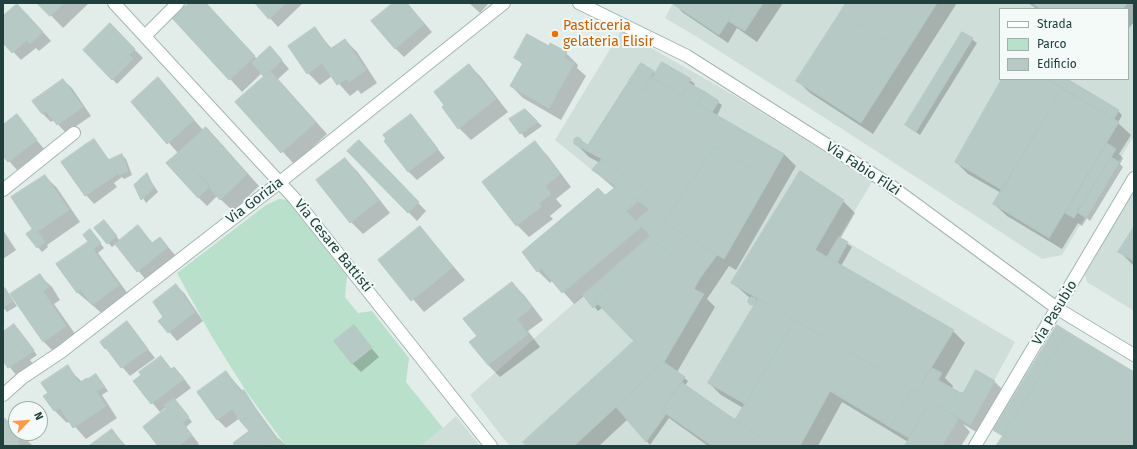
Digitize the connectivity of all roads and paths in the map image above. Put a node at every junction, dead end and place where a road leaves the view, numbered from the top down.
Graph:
1 (114, 3) edge
2 (178, 3) edge
3 (504, 3) edge
4 (579, 3) edge
5 (145, 36) junction
6 (74, 133) dead end
7 (1134, 178) edge
8 (280, 182) junction
9 (3, 190) edge
10 (1058, 309) junction
11 (1134, 355) edge
12 (3, 395) edge
13 (491, 446) edge
14 (975, 446) edge

1 - 5 street, Via Cesare Battisti
2 - 5 street
3 - 8 street, Via Gorizia
4 - 10 street, Via Fabio Filzi
5 - 8 street, Via Cesare Battisti
6 - 9 street
7 - 10 street, Via Pasubio
8 - 12 street, Via Gorizia
8 - 13 street, Via Cesare Battisti
10 - 11 street, Via Fabio Filzi
10 - 14 street, Via Pasubio

